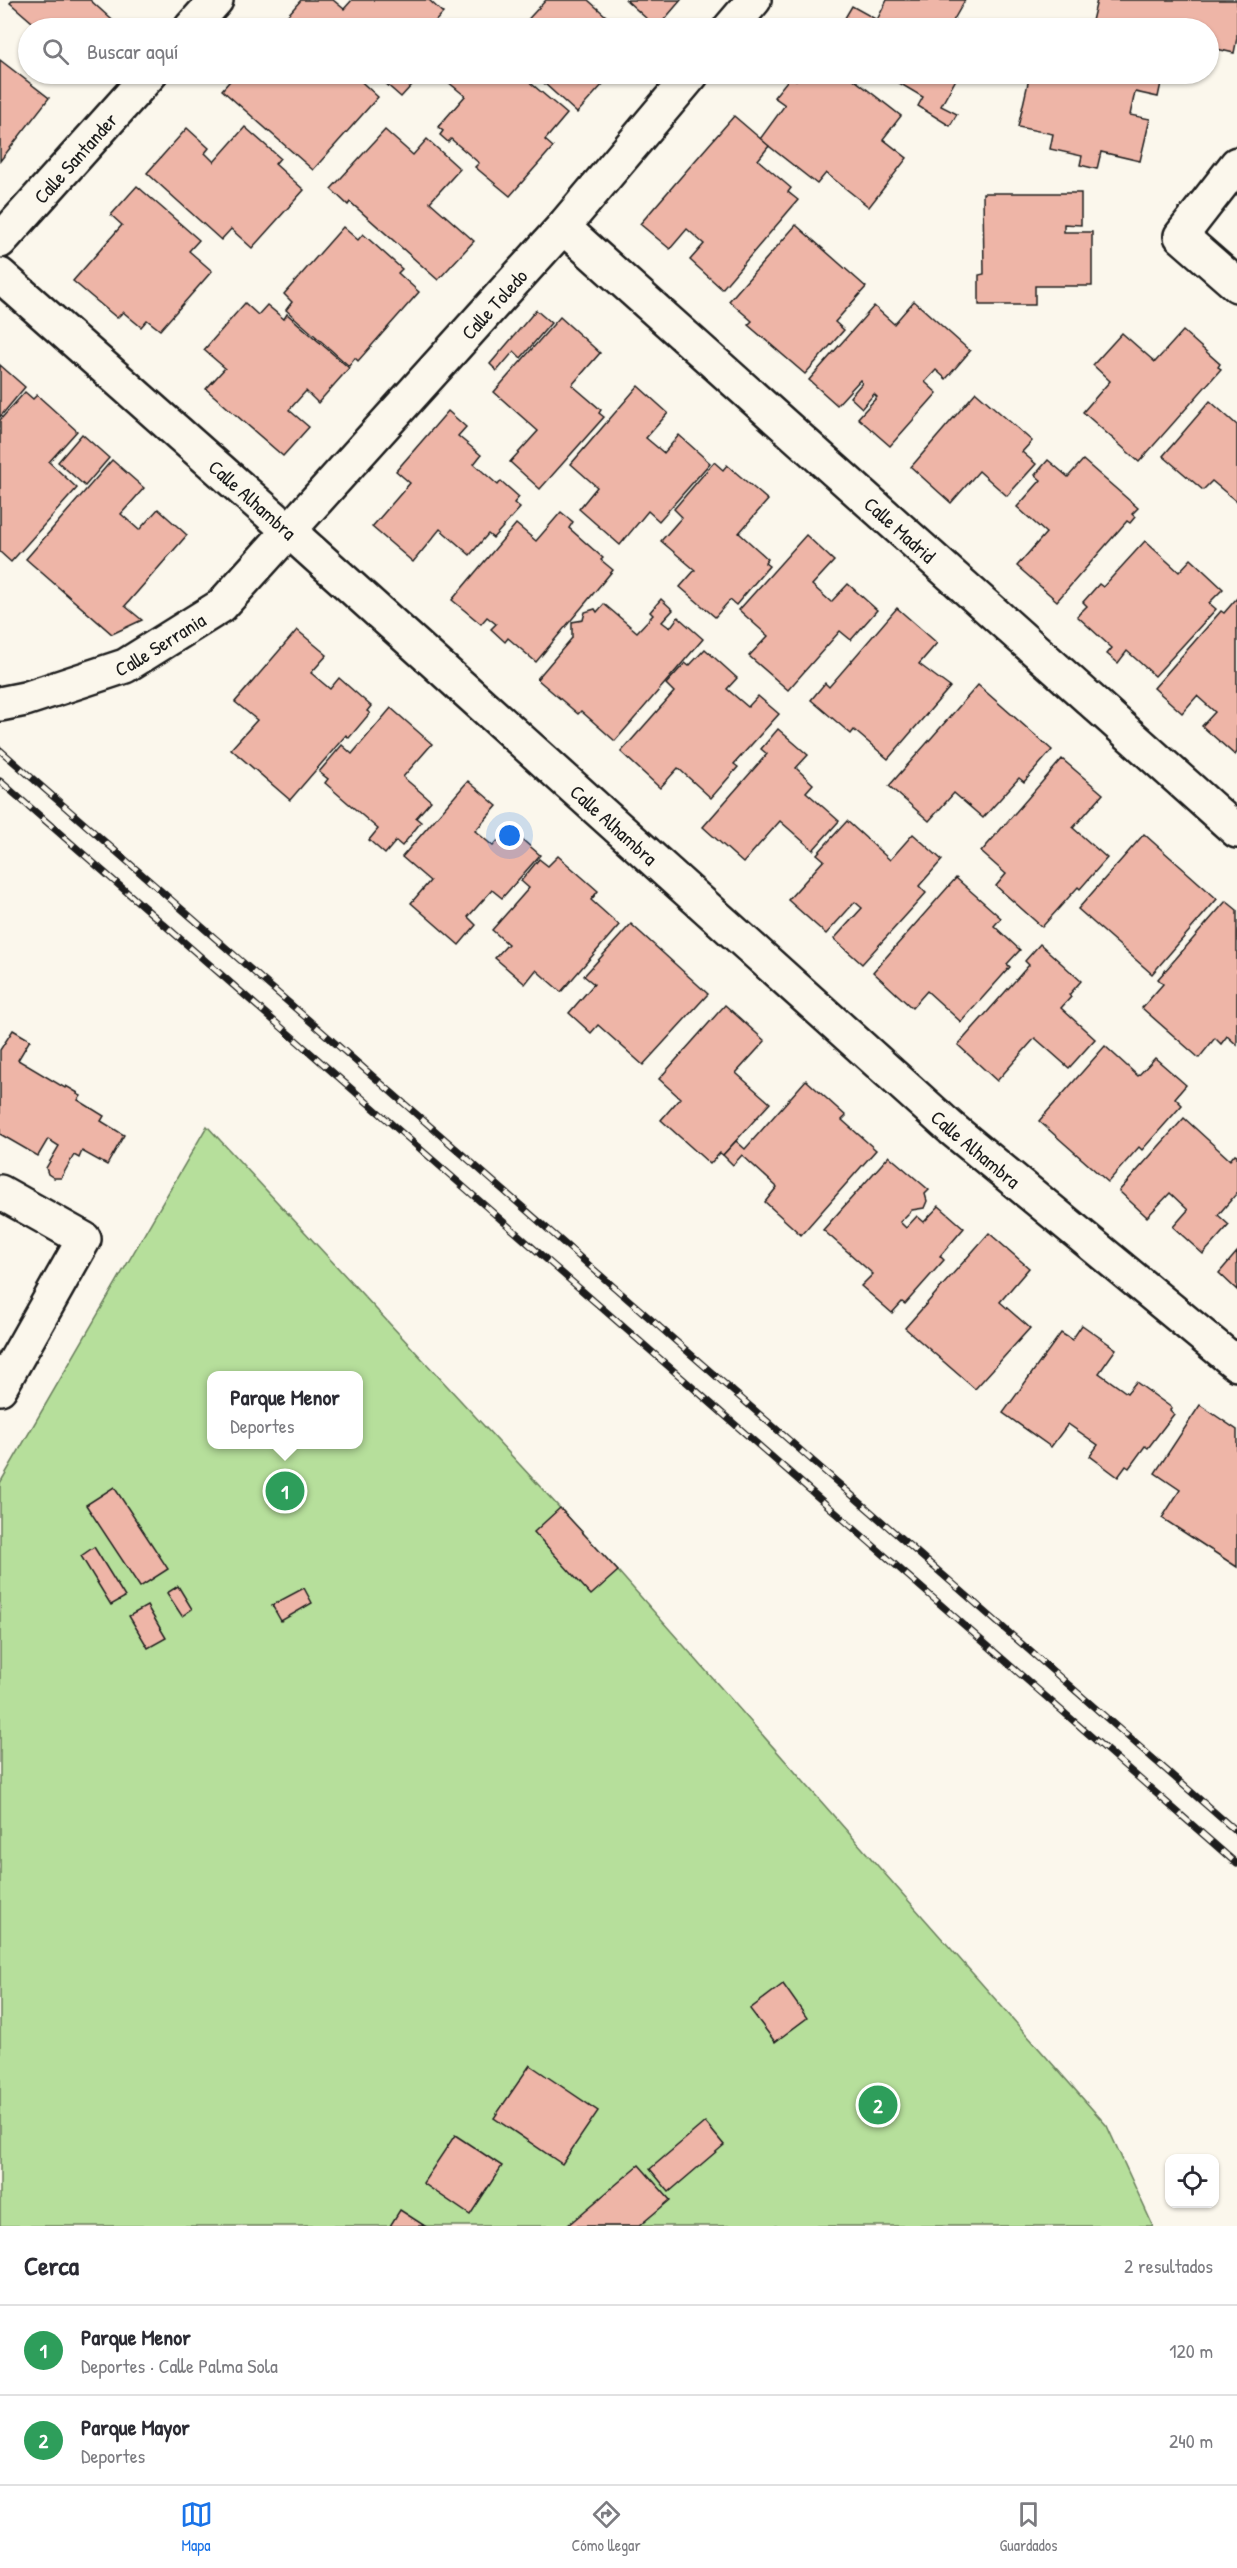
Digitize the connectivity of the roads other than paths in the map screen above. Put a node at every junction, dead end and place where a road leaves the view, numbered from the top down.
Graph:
1 (216, 0) edge
2 (754, 0) edge
3 (200, 18) edge
4 (739, 18) edge
5 (141, 84) edge
6 (684, 84) edge
7 (1237, 164) edge
8 (563, 227) junction
9 (0, 241) edge
10 (0, 275) edge
11 (1237, 285) edge
12 (289, 531) junction
13 (0, 704) edge
14 (1237, 831) edge
15 (0, 1192) edge
16 (1237, 1364) edge
17 (0, 1388) edge

1 - 3 street
2 - 4 street
5 - 9 street, Calle Santander
6 - 8 street, Calle Toledo
7 - 11 street
8 - 12 street, Calle Toledo
8 - 14 street, Calle Madrid
10 - 12 street, Calle Alhambra
12 - 13 street, Calle Serrania
12 - 16 street, Calle Alhambra
15 - 17 street

